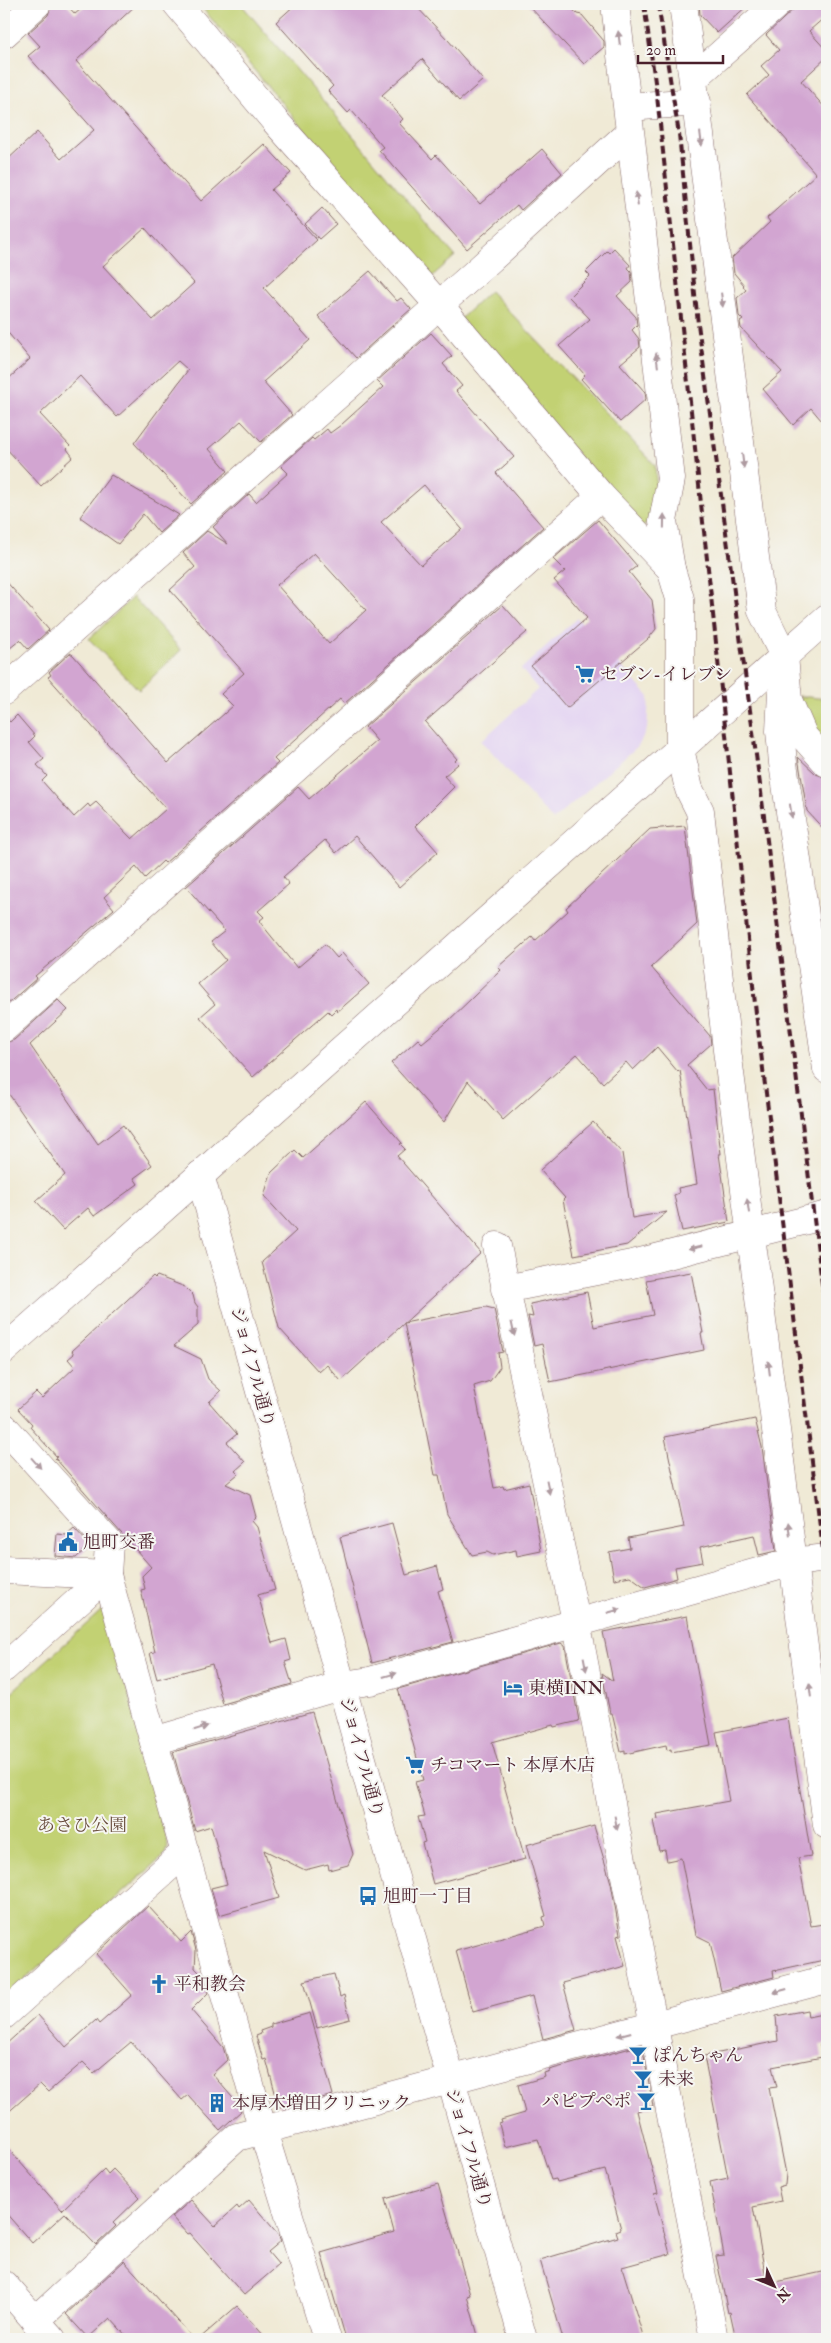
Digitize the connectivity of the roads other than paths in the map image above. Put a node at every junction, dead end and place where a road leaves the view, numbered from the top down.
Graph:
1 (37, 4) edge
2 (177, 4) edge
3 (615, 4) edge
4 (683, 4) edge
5 (777, 4) edge
6 (4, 34) edge
7 (695, 90) junction
8 (628, 120) junction
9 (439, 305) junction
10 (601, 496) junction
11 (670, 569) junction
12 (827, 618) edge
13 (784, 656) junction
14 (4, 691) edge
15 (680, 749) junction
16 (827, 763) edge
17 (4, 1028) edge
18 (827, 1069) edge
19 (200, 1175) junction
20 (827, 1215) edge
21 (752, 1235) junction
22 (497, 1246) dead end
23 (505, 1290) junction
24 (4, 1350) edge
25 (4, 1427) edge
26 (827, 1558) edge
27 (793, 1562) junction
28 (4, 1570) edge
29 (107, 1575) junction
30 (576, 1621) junction
31 (4, 1668) edge
32 (343, 1685) junction
33 (154, 1741) junction
34 (827, 1825) edge
35 (185, 1852) junction
36 (827, 1978) edge
37 (4, 2015) edge
38 (655, 2026) junction
39 (450, 2081) junction
40 (263, 2131) junction
41 (4, 2285) edge
42 (44, 2330) edge
43 (327, 2339) edge
44 (523, 2339) edge
45 (714, 2339) edge

1 - 6 street
2 - 9 street
8 -> 3 street
4 - 7 street
5 - 7 street
7 - 8 street
7 -> 13 street
8 - 9 street
11 -> 8 street
9 - 10 street
9 - 14 street
10 - 11 street
10 - 17 street
11 - 15 street
12 - 13 street
13 - 15 street
13 - 16 street
13 -> 18 street
15 - 19 street
21 -> 15 street
19 - 24 street
19 - 32 street, ジョイフル通り
20 - 21 street
21 -> 23 street
27 -> 21 street
22 - 23 street
23 -> 30 street
25 -> 29 street
26 - 27 street
30 -> 27 street
34 -> 27 street
28 - 29 street
29 - 31 street
29 - 33 street
32 -> 30 street
30 -> 38 street
33 -> 32 street
32 - 39 street, ジョイフル通り
33 - 35 street
35 - 37 street
35 - 40 street
36 -> 38 street
38 -> 39 street
38 - 45 street
39 - 40 street
39 - 44 street, ジョイフル通り
40 - 42 street
40 - 43 street
41 - 42 street

